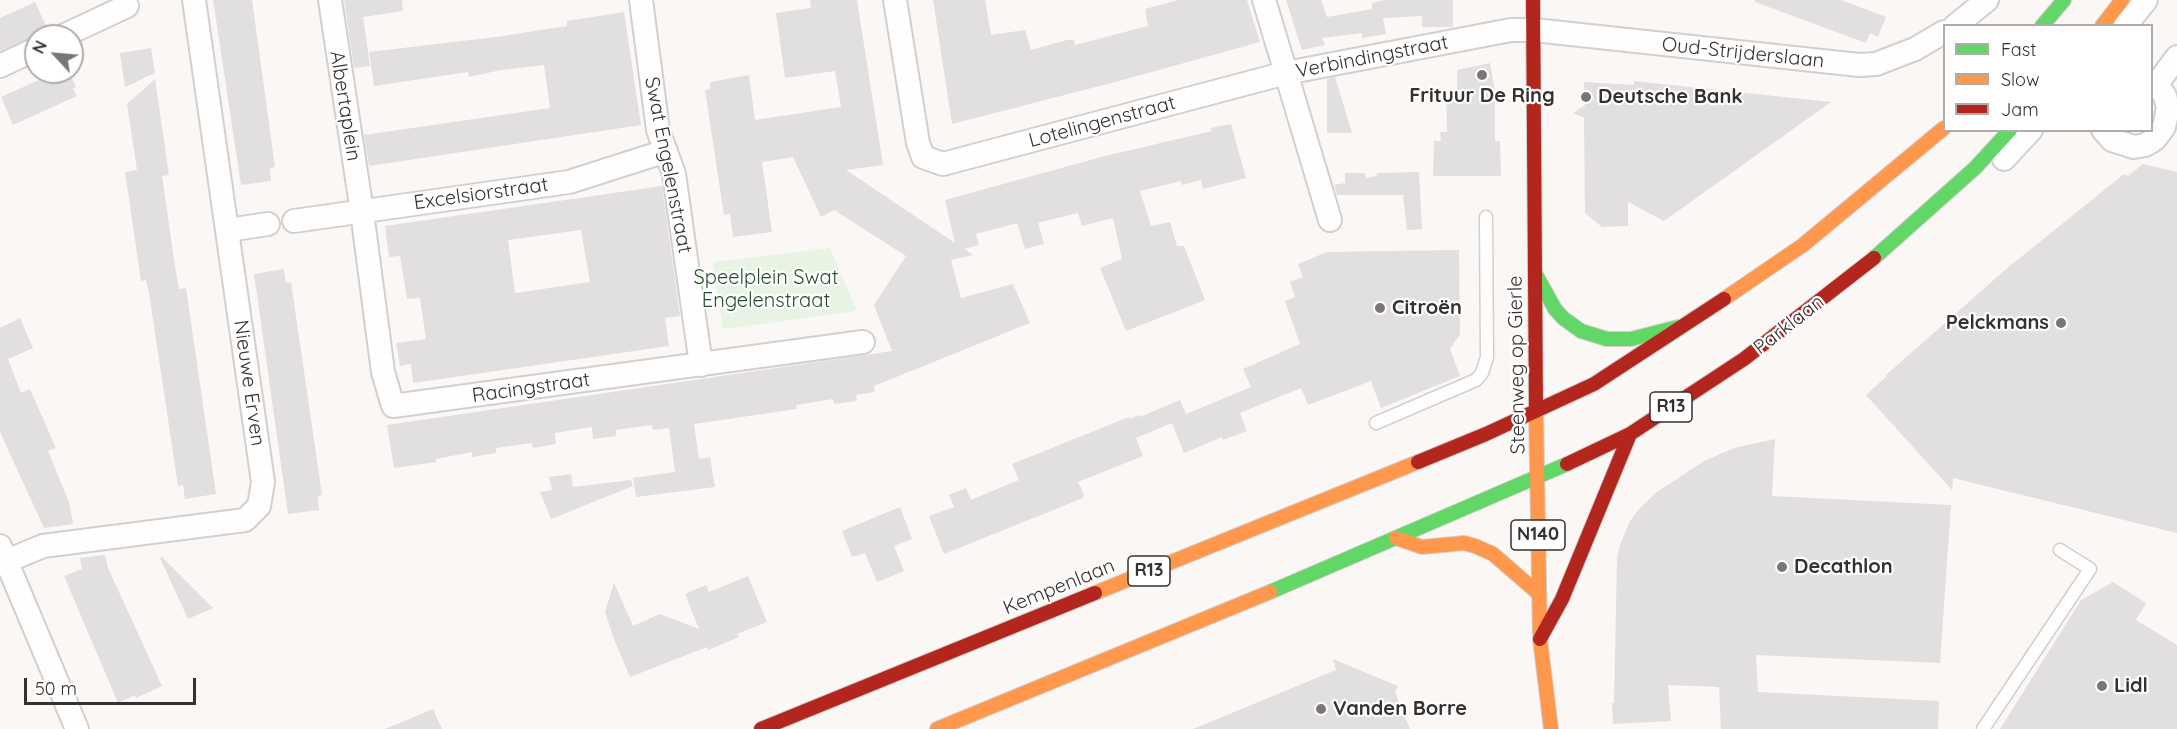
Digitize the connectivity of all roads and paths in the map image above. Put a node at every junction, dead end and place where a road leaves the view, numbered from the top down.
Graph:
1 (194, 0) edge
2 (330, 0) edge
3 (641, 0) edge
4 (895, 0) edge
5 (1264, 0) edge
6 (1533, 0) edge
7 (1987, 0) edge
8 (2064, 0) edge
9 (2122, 0) edge
10 (2146, 0) edge
11 (129, 2) edge
12 (1957, 24) edge
13 (2044, 24) edge
14 (2104, 24) edge
15 (2127, 24) edge
16 (84, 25) edge
17 (1534, 30) junction
18 (1943, 33) edge
19 (24, 55) edge
20 (2177, 57) edge
21 (0, 66) edge
22 (1287, 73) junction
23 (2154, 83) edge
24 (1943, 129) edge
25 (2008, 132) edge
26 (2029, 132) edge
27 (2105, 132) edge
28 (666, 151) junction
29 (1965, 176) junction
30 (362, 212) junction
31 (1486, 217) dead end
32 (1330, 220) dead end
33 (294, 221) dead end
34 (268, 224) dead end
35 (228, 230) junction
36 (1536, 274) junction
37 (1686, 325) junction
38 (863, 342) dead end
39 (701, 365) junction
40 (1536, 411) junction
41 (1376, 423) dead end
42 (1630, 434) junction
43 (1538, 478) junction
44 (1396, 538) junction
45 (2060, 550) dead end
46 (3, 554) edge
47 (1538, 593) junction
48 (1540, 639) junction
49 (77, 729) edge
50 (761, 729) edge
51 (937, 729) edge
52 (1551, 729) edge
53 (1983, 729) edge

1 - 35 street, Nieuwe Erven
2 - 30 street, Albertaplein
3 - 28 street, Swat Engelenstraat
4 - 22 street, Lotelingenstraat
5 - 22 street, Verbindingstraat
6 - 17 main road, Steenweg op Gierle
7 - 12 street
8 - 13 main road
9 - 14 main road
10 - 15 street
11 - 16 street
17 - 18 street, Oud-Strijderslaan
17 - 22 street, Verbindingstraat
17 - 36 main road, Steenweg op Gierle
19 - 21 street
20 - 23 street
22 - 32 street
23 - 27 street
24 - 37 main road, R13
25 - 29 main road, Parklaan / R13
26 - 29 street
28 - 30 street, Excelsiorstraat
28 - 39 street, Swat Engelenstraat
29 - 42 main road, Parklaan / R13
30 - 33 street, Excelsiorstraat
30 - 39 street, Racingstraat
31 - 41 lane
34 - 35 street
35 - 46 street, Nieuwe Erven
36 - 37 main road
36 - 40 main road, Steenweg op Gierle
37 - 40 main road, R13
38 - 39 street, Racingstraat
40 - 43 main road, Steenweg op Gierle / N140
40 - 50 main road, Kempenlaan / R13
42 - 43 main road, Parklaan / R13
42 - 48 main road
43 - 44 main road, R13
43 - 47 main road, Steenweg op Gierle / N140
44 - 47 main road
44 - 51 main road, R13
45 - 53 lane
46 - 49 street
47 - 48 main road, Steenweg op Gierle / N140
48 - 52 main road, Steenweg op Gierle / N140

